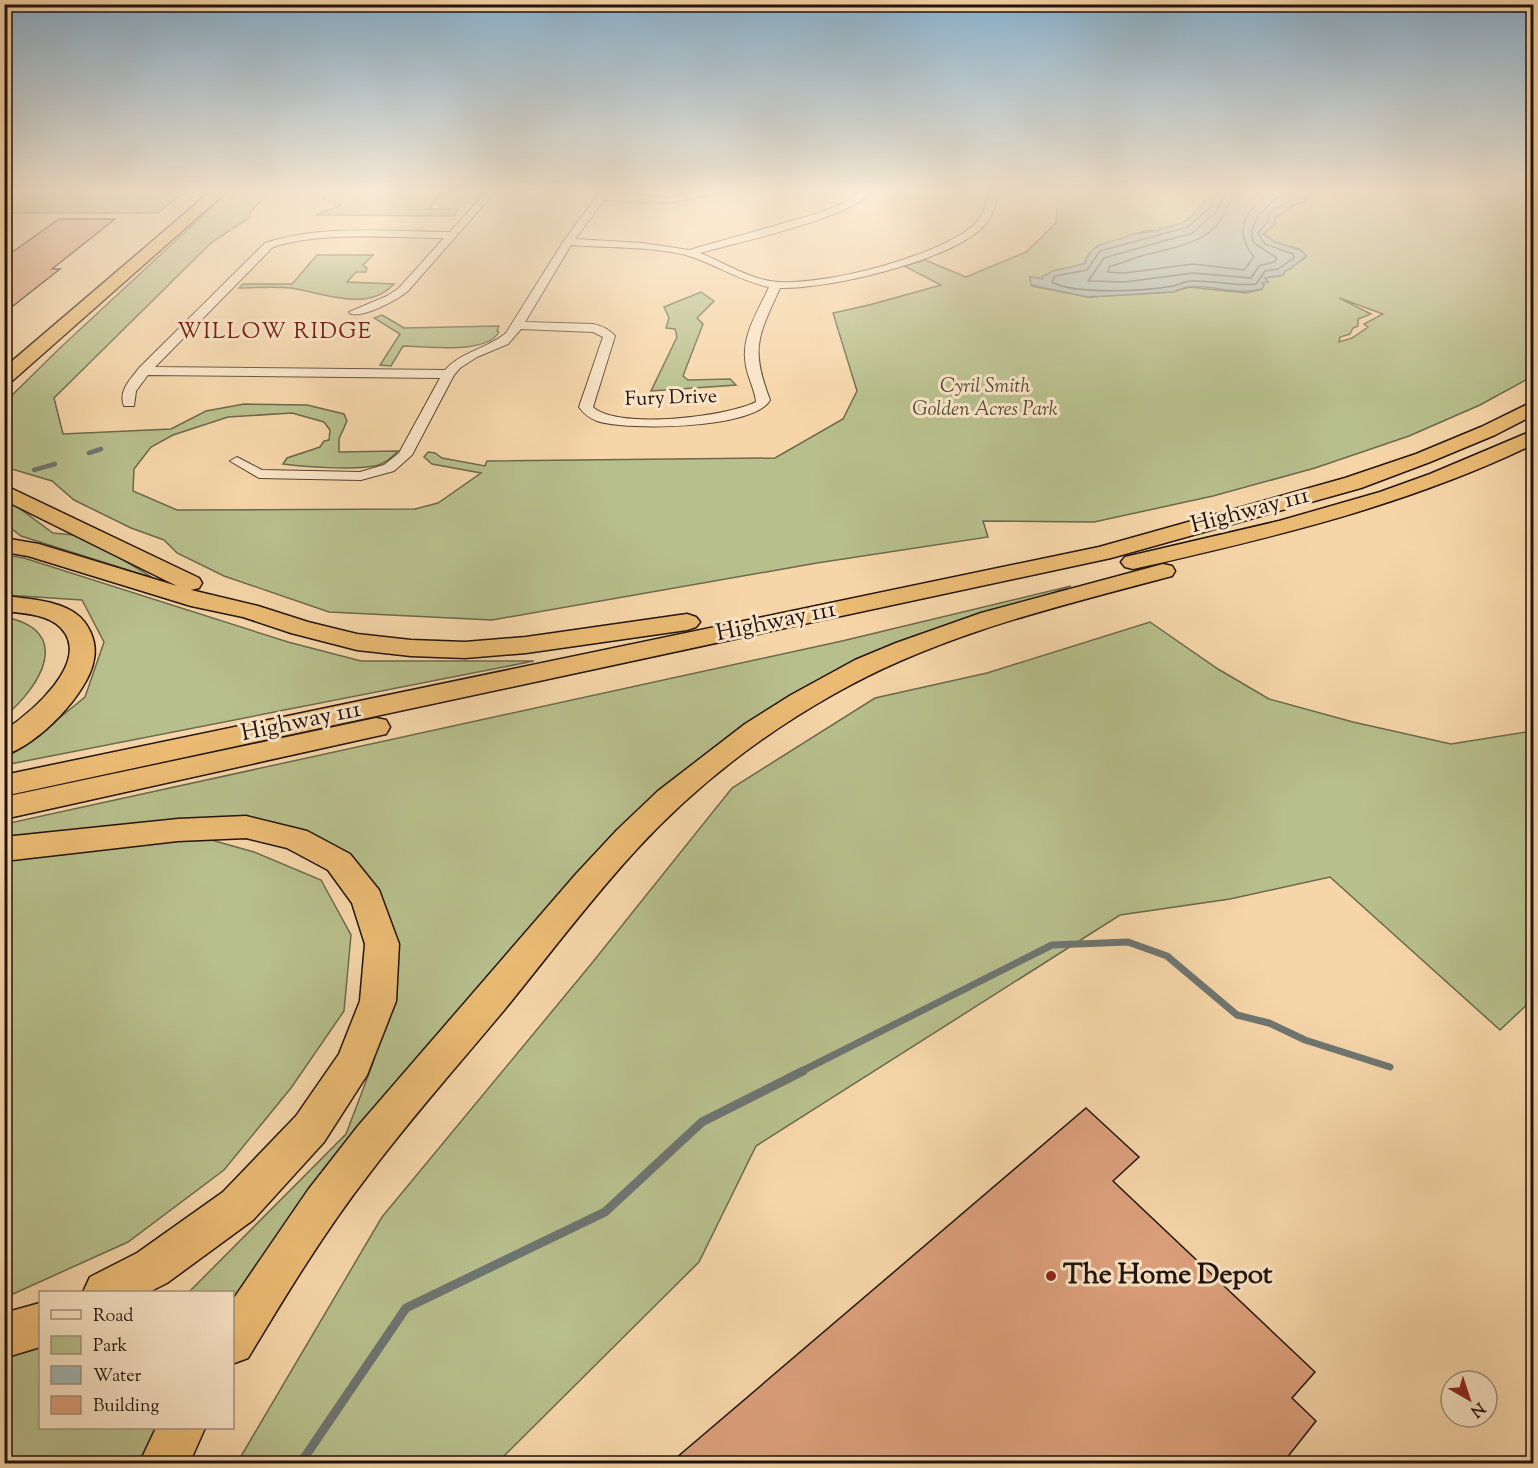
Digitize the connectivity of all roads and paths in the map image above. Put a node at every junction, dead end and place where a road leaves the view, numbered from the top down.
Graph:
1 (125, 261) edge
2 (141, 261) edge
3 (254, 261) edge
4 (428, 261) edge
5 (556, 261) edge
6 (705, 261) edge
7 (898, 261) edge
8 (125, 275) junction
9 (776, 285) junction
10 (355, 312) dead end
11 (519, 325) junction
12 (4, 363) edge
13 (144, 371) junction
14 (448, 374) junction
15 (4, 378) edge
16 (4, 388) edge
17 (129, 403) dead end
18 (1533, 407) edge
19 (1533, 436) edge
20 (237, 461) dead end
21 (4, 491) edge
22 (1380, 499) junction
23 (1190, 527) junction
24 (4, 545) edge
25 (4, 603) edge
26 (249, 611) junction
27 (4, 745) edge
28 (4, 786) edge
29 (4, 808) edge
30 (4, 849) edge
31 (109, 1291) edge
32 (39, 1325) edge
33 (4, 1336) edge
34 (234, 1339) edge
35 (180, 1429) edge
36 (163, 1464) edge

1 - 12 highway
2 - 8 highway
3 - 13 street
4 - 10 street
5 - 11 street
6 - 9 street
7 - 9 street
8 - 15 highway
8 - 16 highway
9 - 11 street, Fury Drive
11 - 14 street
13 - 14 street
13 - 17 street
14 - 20 street
18 - 23 highway, Highway 111
19 - 22 highway, Highway 111
21 - 26 highway
22 - 29 highway, Highway 111
22 - 34 highway
23 - 26 highway
23 - 28 highway, Highway 111
24 - 26 highway
25 - 27 highway
30 - 31 highway
32 - 33 highway
35 - 36 highway

